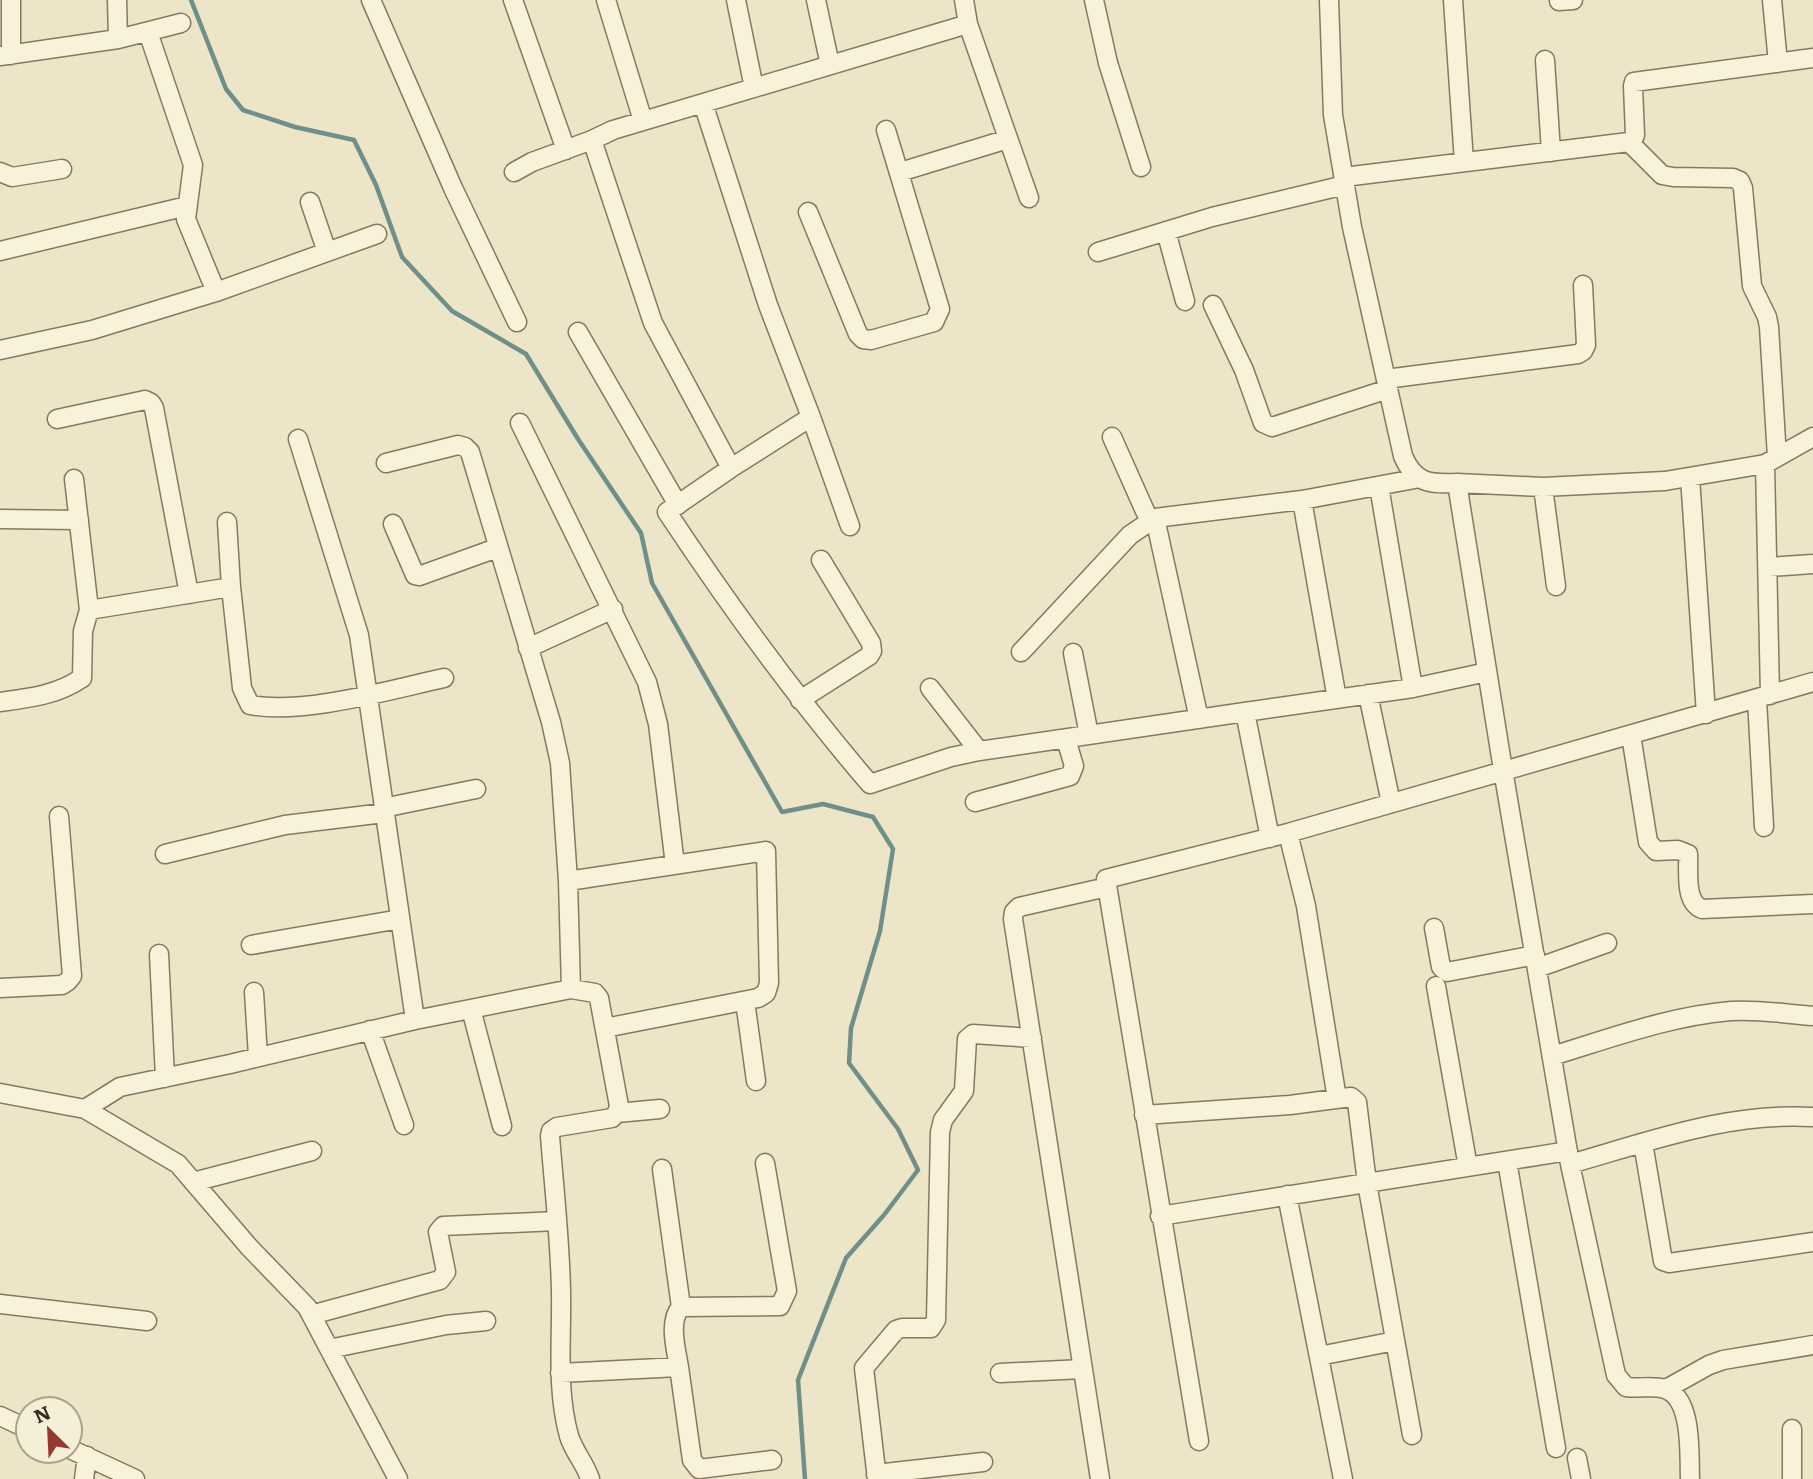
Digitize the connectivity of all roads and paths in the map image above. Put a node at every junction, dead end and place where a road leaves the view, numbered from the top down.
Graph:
1 (11, 0) edge
2 (117, 0) edge
3 (371, 0) edge
4 (513, 0) edge
5 (606, 0) edge
6 (736, 0) edge
7 (816, 0) edge
8 (964, 0) edge
9 (1094, 0) edge
10 (1329, 0) edge
11 (1453, 0) edge
12 (1772, 0) edge
13 (181, 23) dead end
14 (968, 24) junction
15 (148, 32) junction
16 (118, 39) junction
17 (6, 56) edge
18 (1813, 58) edge
19 (1545, 60) dead end
20 (1778, 63) junction
21 (830, 65) junction
22 (754, 88) junction
23 (703, 103) junction
24 (643, 121) junction
25 (886, 130) dead end
26 (1008, 139) junction
27 (593, 140) junction
28 (1629, 142) junction
29 (566, 150) junction
30 (1551, 152) junction
31 (1464, 162) junction
32 (1141, 167) dead end
33 (62, 169) dead end
34 (0, 172) edge
35 (514, 172) dead end
36 (900, 172) junction
37 (1344, 181) junction
38 (1029, 198) dead end
39 (310, 202) dead end
40 (187, 206) junction
41 (808, 212) dead end
42 (1166, 231) junction
43 (377, 234) dead end
44 (0, 251) edge
45 (327, 252) junction
46 (1098, 252) dead end
47 (1583, 285) dead end
48 (216, 292) junction
49 (1185, 301) dead end
50 (1213, 305) dead end
51 (517, 322) dead end
52 (578, 332) dead end
53 (0, 350) edge
54 (1387, 384) junction
55 (811, 417) junction
56 (57, 419) dead end
57 (520, 423) dead end
58 (1112, 437) dead end
59 (1813, 437) edge
60 (298, 439) dead end
61 (1771, 460) junction
62 (386, 463) dead end
63 (731, 468) junction
64 (1690, 477) junction
65 (1420, 478) junction
66 (74, 480) dead end
67 (1457, 483) junction
68 (1379, 486) junction
69 (1543, 486) junction
70 (1302, 500) junction
71 (678, 505) junction
72 (0, 519) edge
73 (1152, 519) junction
74 (79, 520) junction
75 (227, 522) dead end
76 (393, 524) dead end
77 (850, 526) dead end
78 (498, 548) junction
79 (821, 560) dead end
80 (1813, 564) edge
81 (1769, 567) junction
82 (1556, 586) dead end
83 (231, 587) junction
84 (189, 594) junction
85 (613, 609) junction
86 (89, 610) junction
87 (528, 648) junction
88 (1021, 652) dead end
89 (1073, 653) dead end
90 (1487, 672) junction
91 (444, 678) dead end
92 (1813, 682) edge
93 (930, 688) dead end
94 (1413, 688) junction
95 (367, 694) junction
96 (1368, 694) junction
97 (1764, 697) junction
98 (1337, 699) junction
99 (800, 700) junction
100 (0, 702) edge
101 (1245, 712) junction
102 (1706, 714) junction
103 (1199, 719) junction
104 (1631, 734) junction
105 (1089, 735) junction
106 (1066, 739) junction
107 (978, 751) junction
108 (1503, 770) junction
109 (476, 789) dead end
110 (975, 802) dead end
111 (1391, 803) junction
112 (383, 810) junction
113 (59, 816) dead end
114 (1765, 827) dead end
115 (1288, 834) junction
116 (1270, 838) junction
117 (165, 853) dead end
118 (675, 865) junction
119 (568, 881) junction
120 (1107, 887) junction
121 (1813, 904) edge
122 (400, 919) junction
123 (1434, 928) dead end
124 (1607, 943) dead end
125 (251, 945) dead end
126 (159, 954) dead end
127 (1536, 961) junction
128 (1436, 986) dead end
129 (0, 988) edge
130 (571, 989) junction
131 (254, 992) dead end
132 (745, 1001) junction
133 (471, 1009) junction
134 (1813, 1016) edge
135 (415, 1020) junction
136 (605, 1028) junction
137 (370, 1030) junction
138 (1032, 1038) junction
139 (1552, 1056) junction
140 (258, 1057) junction
141 (165, 1078) junction
142 (756, 1081) dead end
143 (0, 1093) edge
144 (1337, 1099) junction
145 (85, 1109) junction
146 (660, 1109) dead end
147 (617, 1114) junction
148 (1144, 1115) junction
149 (1813, 1117) edge
150 (404, 1125) dead end
151 (502, 1126) dead end
152 (1643, 1143) junction
153 (312, 1150) dead end
154 (1569, 1158) junction
155 (1507, 1161) junction
156 (765, 1163) dead end
157 (1468, 1167) junction
158 (662, 1169) dead end
159 (193, 1182) junction
160 (1367, 1183) junction
161 (1287, 1195) junction
162 (1160, 1216) junction
163 (557, 1221) junction
164 (1813, 1242) edge
165 (0, 1304) edge
166 (681, 1307) junction
167 (311, 1315) junction
168 (147, 1321) dead end
169 (486, 1321) dead end
170 (1395, 1341) junction
171 (1813, 1345) edge
172 (329, 1349) junction
173 (1319, 1356) junction
174 (678, 1367) junction
175 (1083, 1369) junction
176 (560, 1373) junction
177 (1000, 1373) dead end
178 (1667, 1389) junction
179 (1791, 1429) dead end
180 (1412, 1435) dead end
181 (1199, 1441) dead end
182 (1556, 1448) dead end
183 (84, 1455) edge
184 (1577, 1458) dead end
185 (772, 1460) dead end
186 (983, 1462) dead end
187 (877, 1477) edge
188 (135, 1479) edge
189 (398, 1479) edge
190 (590, 1479) edge
191 (1100, 1479) edge
192 (1343, 1479) edge
193 (1581, 1479) edge
194 (1690, 1479) edge
195 (1792, 1479) edge

1 - 17 street
2 - 16 street
3 - 51 street
4 - 29 street
5 - 24 street
6 - 22 street
7 - 21 street
8 - 14 street
9 - 32 street
10 - 37 street
11 - 31 street
12 - 20 street
13 - 15 street
14 - 21 street
14 - 26 street
15 - 16 street
15 - 40 street
16 - 17 street
18 - 20 street
19 - 30 street
20 - 28 street
21 - 22 street
22 - 23 street
23 - 24 street
23 - 55 street
24 - 27 street
25 - 36 street
26 - 36 street
26 - 38 street
27 - 29 street
27 - 63 street
28 - 30 street
28 - 61 street
29 - 35 street
30 - 31 street
31 - 37 street
33 - 34 street
36 - 41 street
37 - 42 street
37 - 54 street
39 - 45 street
40 - 44 street
40 - 48 street
42 - 46 street
42 - 49 street
43 - 45 street
45 - 48 street
47 - 54 street
48 - 53 street
50 - 54 street
52 - 71 street
54 - 65 street
55 - 63 street
55 - 77 street
56 - 84 street
57 - 85 street
58 - 73 street
59 - 61 street
60 - 95 street
61 - 64 street
61 - 81 street
62 - 78 street
63 - 71 street
64 - 69 street
64 - 102 street
65 - 67 street
65 - 68 street
66 - 74 street
67 - 69 street
67 - 90 street
68 - 70 street
68 - 94 street
69 - 82 street
70 - 73 street
70 - 98 street
71 - 99 street
72 - 74 street
73 - 88 street
73 - 103 street
74 - 86 street
75 - 83 street
76 - 78 street
78 - 87 street
79 - 99 street
80 - 81 street
81 - 97 street
83 - 84 street
83 - 95 street
84 - 86 street
85 - 87 street
85 - 118 street
86 - 100 street
87 - 119 street
89 - 105 street
90 - 94 street
90 - 108 street
91 - 95 street
92 - 97 street
93 - 107 street
94 - 96 street
95 - 112 street
96 - 98 street
96 - 111 street
97 - 102 street
97 - 114 street
98 - 101 street
99 - 107 street
101 - 103 street
101 - 116 street
102 - 104 street
103 - 105 street
104 - 108 street
104 - 121 street
105 - 106 street
106 - 107 street
106 - 110 street
108 - 111 street
108 - 127 street
109 - 112 street
111 - 115 street
112 - 117 street
112 - 122 street
113 - 129 street
115 - 116 street
115 - 144 street
116 - 120 street
118 - 119 street
118 - 132 street
119 - 130 street
120 - 138 street
120 - 148 street
122 - 125 street
122 - 135 street
123 - 127 street
124 - 127 street
126 - 141 street
127 - 139 street
128 - 157 street
130 - 133 street
130 - 136 street
131 - 140 street
132 - 136 street
132 - 142 street
133 - 135 street
133 - 151 street
134 - 139 street
135 - 137 street
136 - 147 street
137 - 140 street
137 - 150 street
138 - 175 street
138 - 187 street
139 - 154 street
140 - 141 street
141 - 145 street
143 - 145 street
144 - 148 street
144 - 160 street
145 - 159 street
146 - 147 street
147 - 163 street
148 - 162 street
149 - 152 street
152 - 154 street
152 - 164 street
153 - 159 street
154 - 155 street
154 - 178 street
155 - 157 street
155 - 182 street
156 - 166 street
157 - 160 street
158 - 166 street
159 - 167 street
160 - 161 street
160 - 170 street
161 - 162 street
161 - 173 street
162 - 181 street
163 - 167 street
163 - 176 street
165 - 168 street
166 - 174 street
167 - 172 street
169 - 172 street
170 - 173 street
170 - 180 street
171 - 178 street
172 - 189 street
173 - 192 street
174 - 176 street
174 - 185 street
175 - 177 street
175 - 191 street
176 - 190 street
178 - 194 street
179 - 195 street
183 - 188 street
184 - 193 street
186 - 187 street

